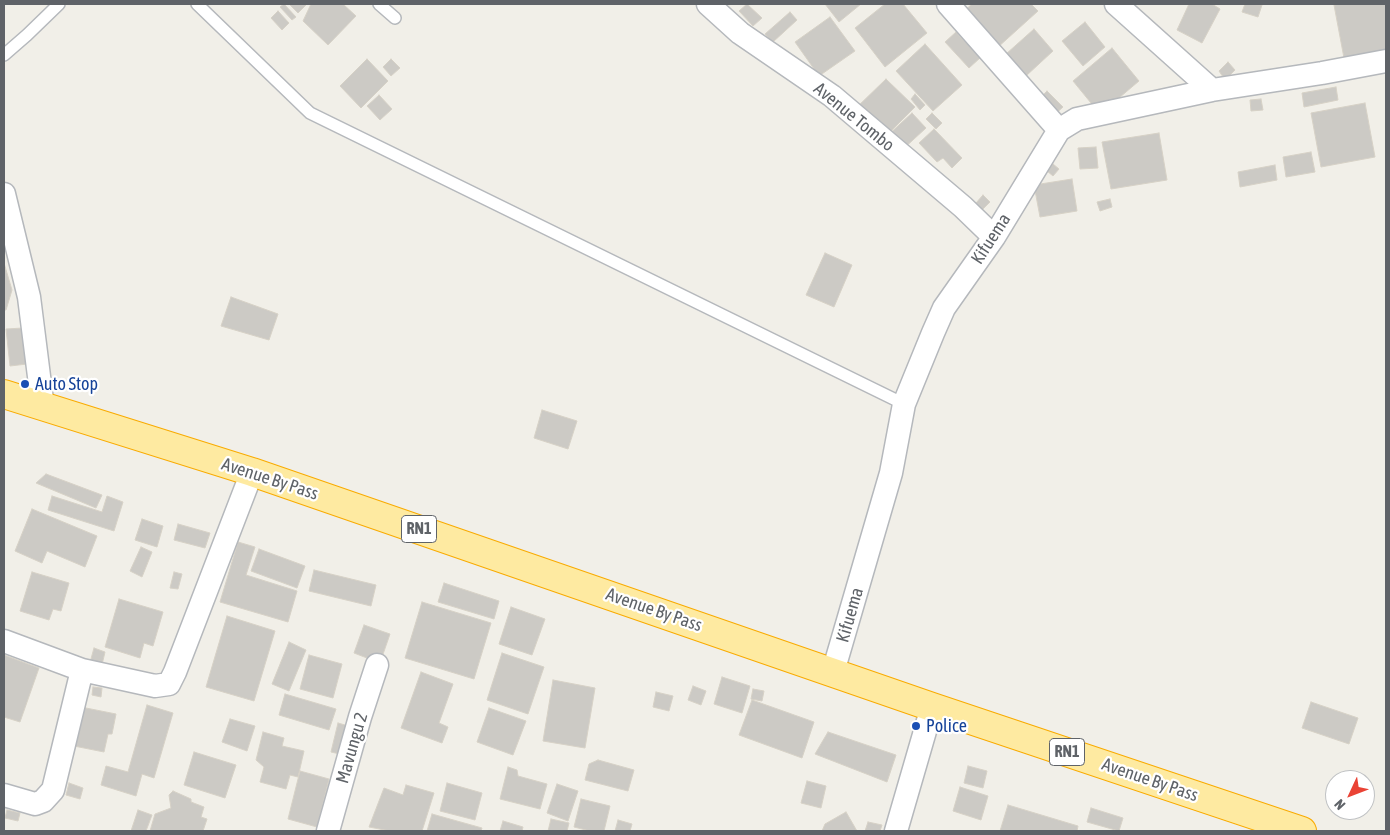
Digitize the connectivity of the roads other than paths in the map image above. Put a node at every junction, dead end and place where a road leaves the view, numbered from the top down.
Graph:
1 (59, 4) edge
2 (197, 4) edge
3 (379, 4) edge
4 (708, 4) edge
5 (948, 4) edge
6 (1116, 4) edge
7 (395, 18) dead end
8 (4, 54) edge
9 (1386, 61) edge
10 (1212, 90) junction
11 (1059, 130) junction
12 (4, 194) edge
13 (994, 237) junction
14 (4, 394) edge
15 (904, 404) junction
16 (43, 408) junction
17 (252, 472) junction
18 (4, 641) edge
19 (378, 664) dead end
20 (82, 670) junction
21 (833, 672) junction
22 (932, 707) junction
23 (4, 795) edge
24 (328, 831) edge
25 (896, 831) edge
26 (1302, 831) edge

1 - 8 lane
2 - 15 lane
3 - 7 lane
4 - 13 street, Avenue Tombo
5 - 11 street
6 - 10 street
9 - 10 street
10 - 11 street
11 - 13 street, Kifuema
12 - 16 street
13 - 15 street, Kifuema
14 - 16 highway, Avenue By Pass / RN1
15 - 21 street, Kifuema
16 - 17 highway, Avenue By Pass / RN1
17 - 20 street
17 - 21 highway, Avenue By Pass / RN1
18 - 20 street
19 - 24 street, Mavungu 2
20 - 23 street
21 - 22 highway, Avenue By Pass / RN1
22 - 25 street
22 - 26 highway, Avenue By Pass / RN1

